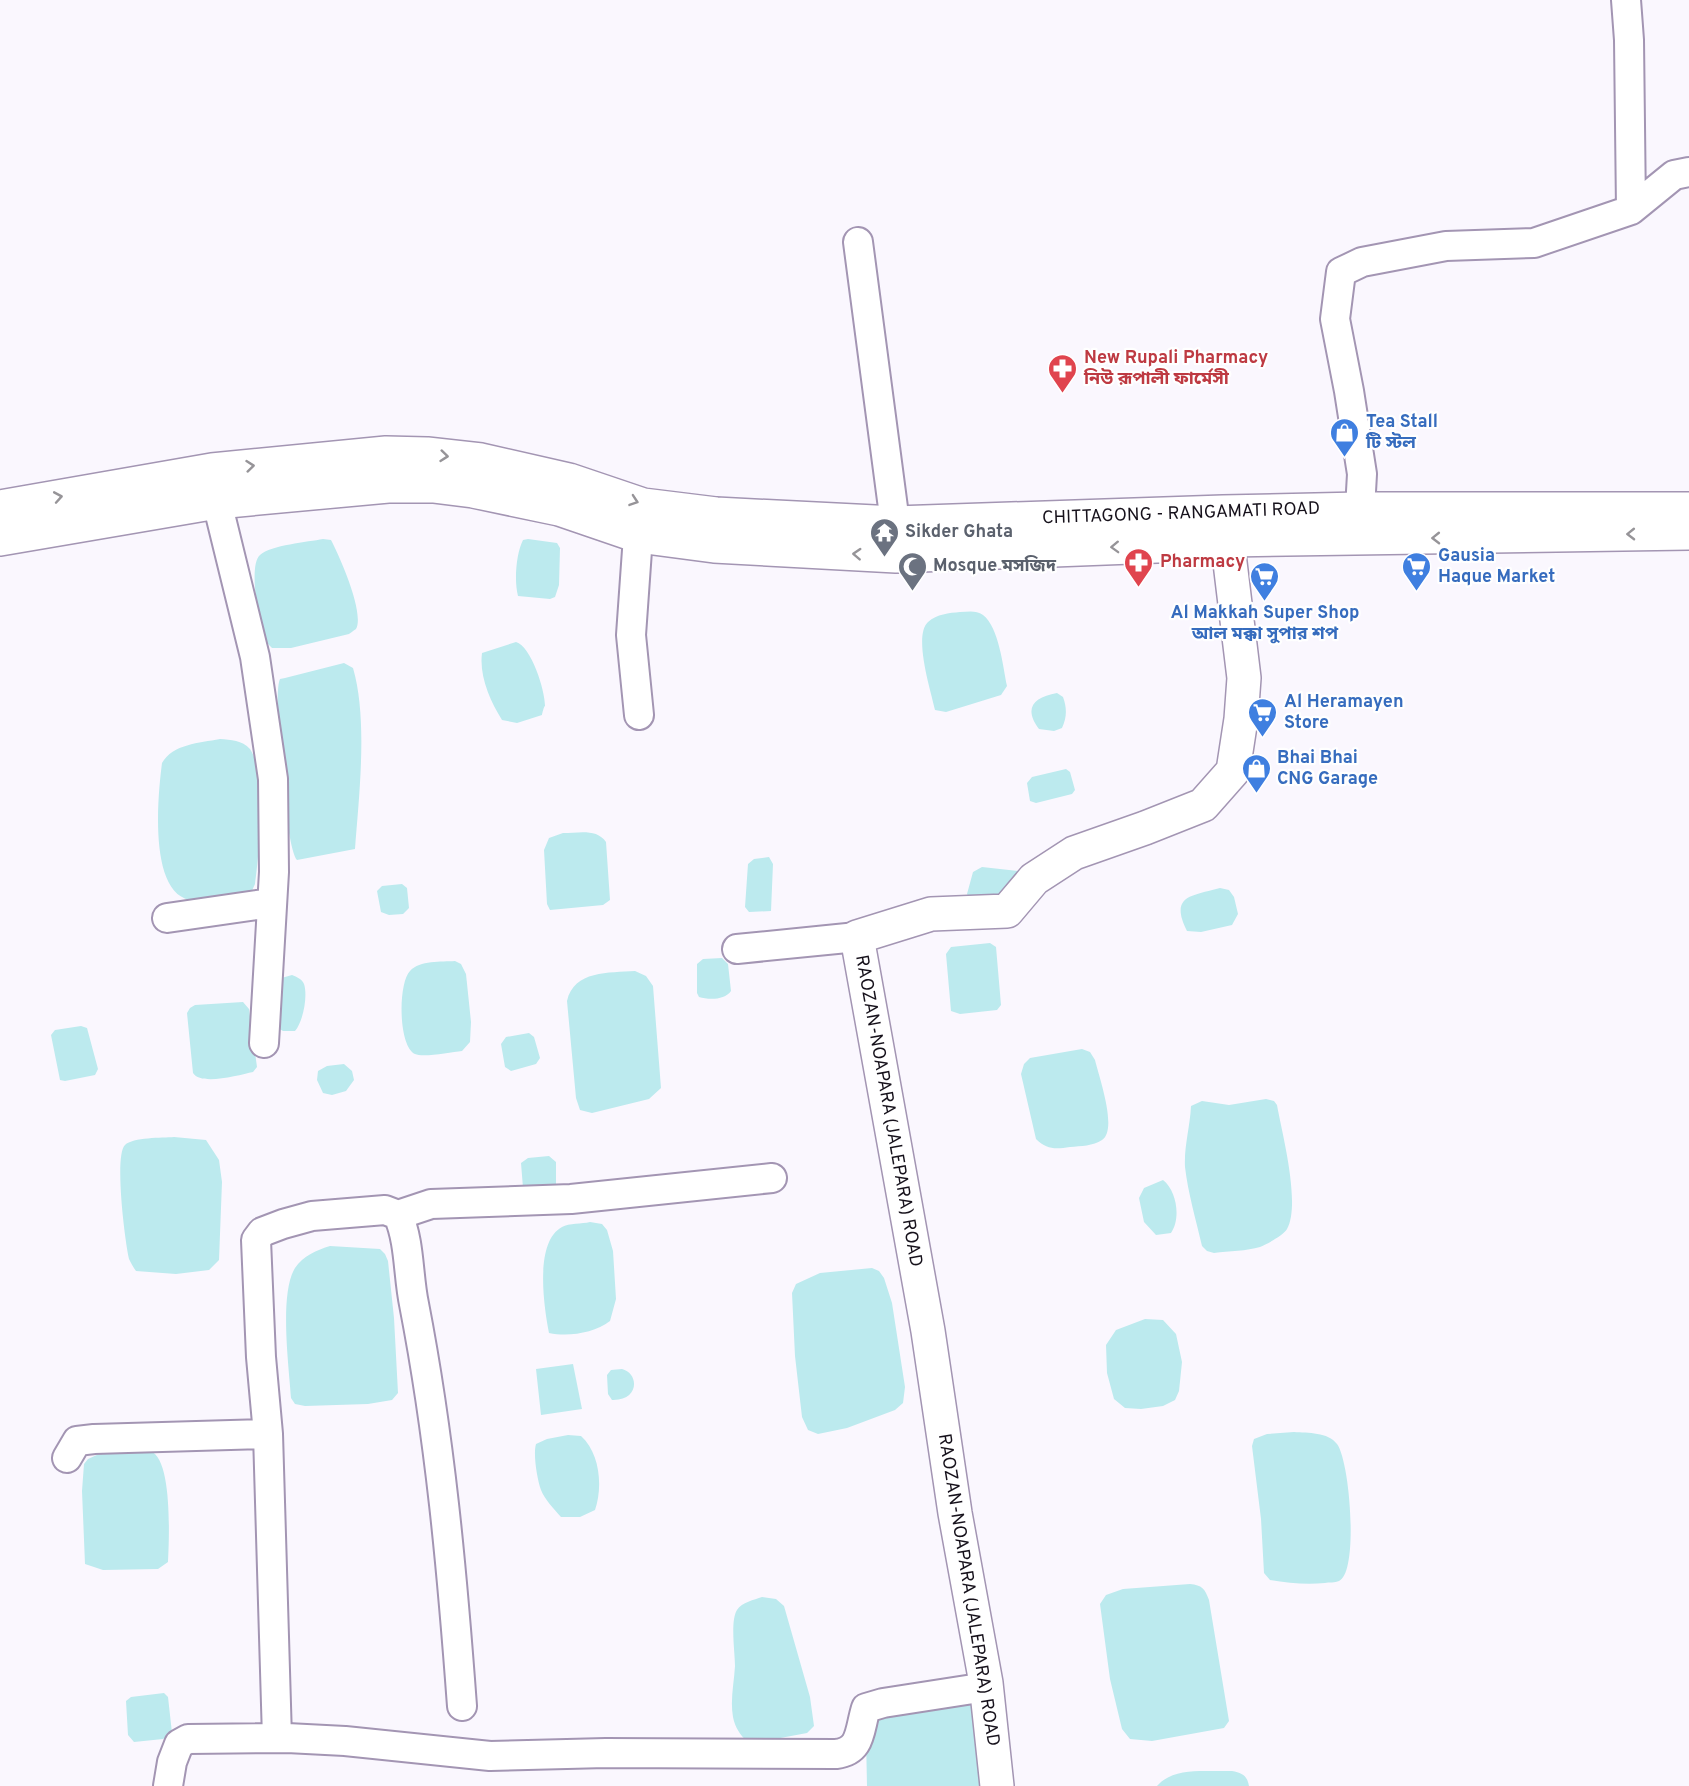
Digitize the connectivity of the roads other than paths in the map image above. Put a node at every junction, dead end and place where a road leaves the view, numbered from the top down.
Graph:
1 (1626, 0) edge
2 (1689, 172) edge
3 (1631, 210) junction
4 (858, 242) dead end
5 (217, 502) junction
6 (0, 507) edge
7 (1360, 509) junction
8 (1689, 509) edge
9 (895, 524) junction
10 (1226, 526) junction
11 (1689, 533) edge
12 (638, 536) junction
13 (0, 539) edge
14 (639, 715) dead end
15 (271, 903) junction
16 (167, 918) dead end
17 (857, 937) junction
18 (737, 949) dead end
19 (264, 1043) dead end
20 (772, 1178) dead end
21 (398, 1215) junction
22 (268, 1434) junction
23 (67, 1458) dead end
24 (986, 1687) junction
25 (462, 1706) dead end
26 (277, 1738) junction
27 (168, 1786) edge
28 (997, 1786) edge

1 - 3 street
2 - 3 street
3 - 7 street
4 - 9 street
5 - 12 main road, CHITTAGONG - RANGAMATI ROAD
5 - 13 main road, CHITTAGONG - RANGAMATI ROAD
5 - 15 street
6 -> 9 main road, CHITTAGONG - RANGAMATI ROAD
7 - 8 main road, CHITTAGONG - RANGAMATI ROAD
7 - 10 main road, CHITTAGONG - RANGAMATI ROAD
9 - 10 main road, CHITTAGONG - RANGAMATI ROAD
11 -> 10 main road, CHITTAGONG - RANGAMATI ROAD
10 -> 12 main road, CHITTAGONG - RANGAMATI ROAD
10 - 17 main road, RAOZAN-NOAPARA (JALEPARA) ROAD
12 - 14 street
15 - 16 street
15 - 19 street
17 - 18 street
17 - 24 main road, RAOZAN-NOAPARA (JALEPARA) ROAD
20 - 21 street
21 - 22 street
21 - 25 street
22 - 23 street
22 - 26 street
24 - 26 street
24 - 28 main road, RAOZAN-NOAPARA (JALEPARA) ROAD
26 - 27 street

